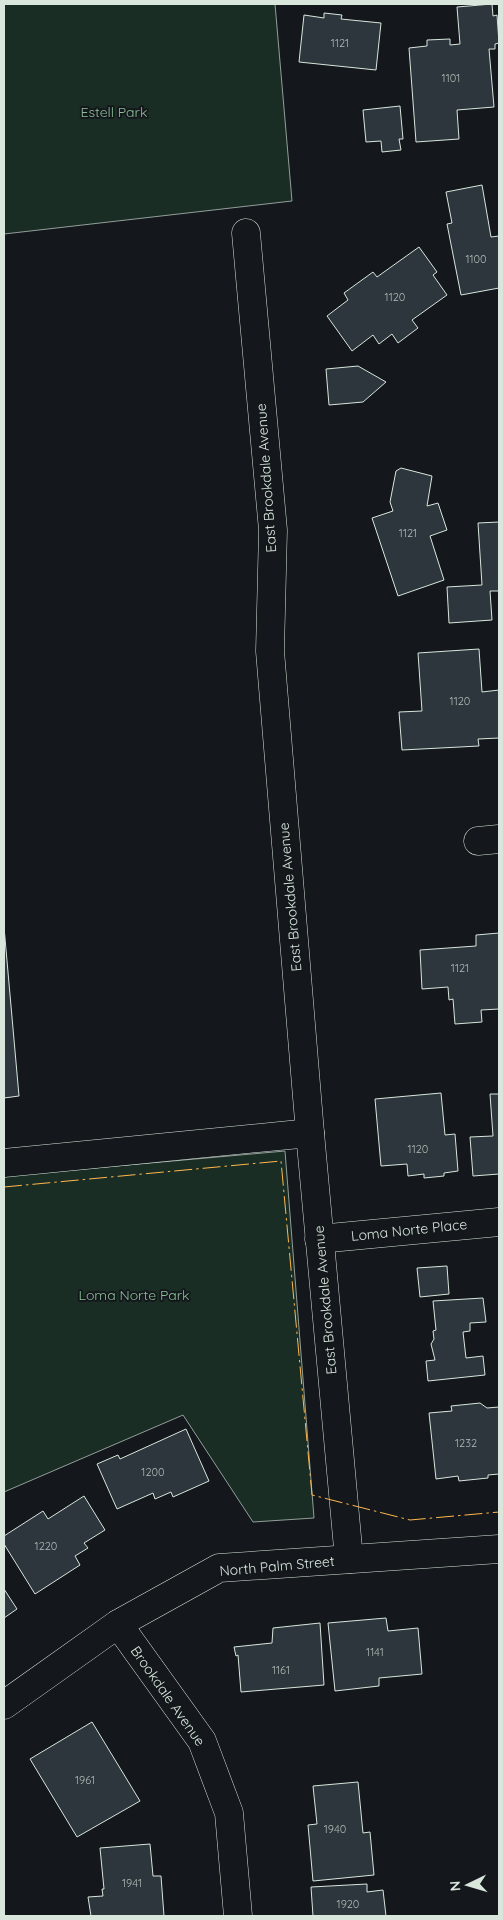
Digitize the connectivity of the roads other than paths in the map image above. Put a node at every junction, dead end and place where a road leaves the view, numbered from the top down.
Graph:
1 (246, 233) dead end
2 (310, 1133) junction
3 (4, 1163) edge
4 (499, 1222) edge
5 (319, 1239) junction
6 (499, 1549) edge
7 (349, 1559) junction
8 (118, 1624) junction
9 (4, 1705) edge
10 (238, 1916) edge

1 - 2 street, East Brookdale Avenue
2 - 3 street
2 - 5 street, East Brookdale Avenue
4 - 5 street, Loma Norte Place
5 - 7 street, East Brookdale Avenue
6 - 7 street, North Palm Street
7 - 8 street, North Palm Street
8 - 9 street, North Palm Street
8 - 10 street, Brookdale Avenue

